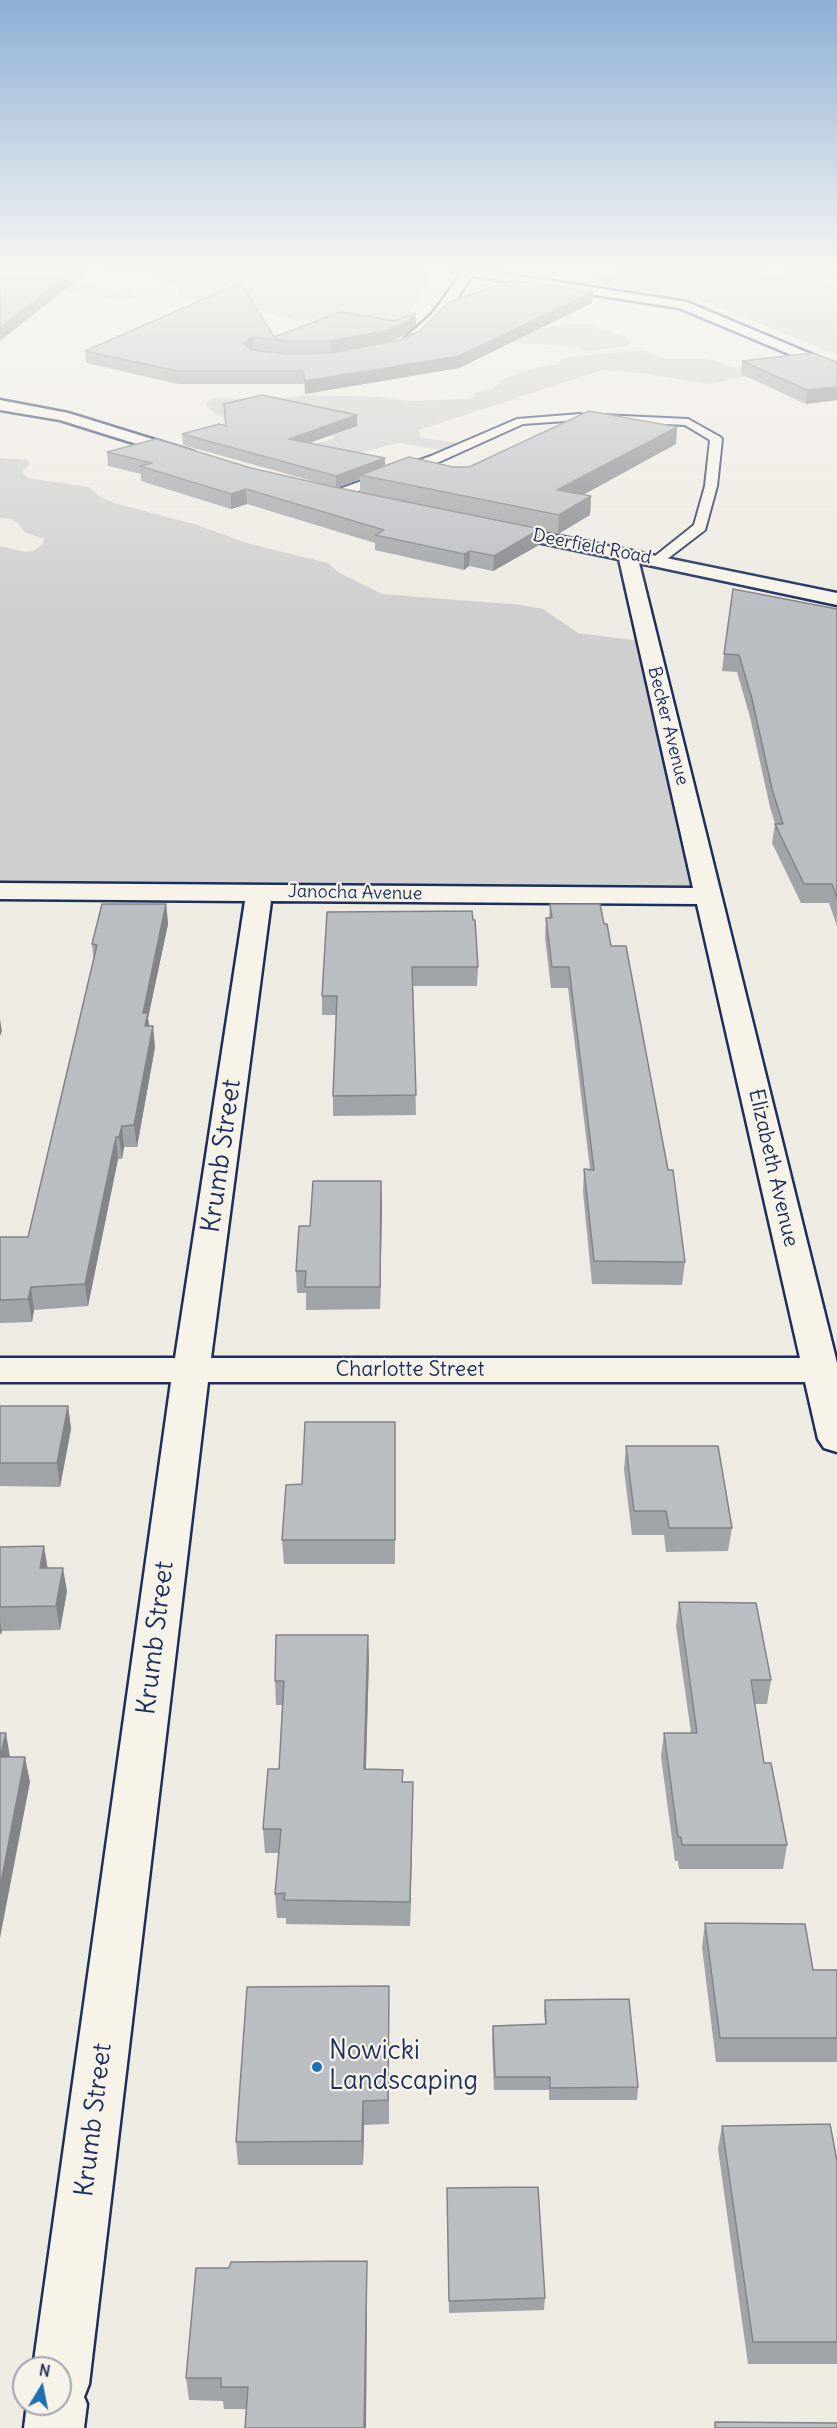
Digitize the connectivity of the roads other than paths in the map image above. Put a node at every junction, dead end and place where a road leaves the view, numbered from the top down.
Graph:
1 (0, 405) edge
2 (204, 460) edge
3 (313, 490) edge
4 (335, 495) junction
5 (370, 502) edge
6 (476, 524) edge
7 (627, 554) junction
8 (657, 561) junction
9 (837, 598) edge
10 (0, 891) edge
11 (259, 892) junction
12 (710, 896) junction
13 (0, 1370) edge
14 (191, 1370) junction
15 (820, 1370) junction
16 (837, 1439) edge
17 (64, 2356) edge

1 - 2 street
3 - 4 street
4 - 5 street
4 - 8 lane
6 - 7 street, Deerfield Road
7 - 8 street, Deerfield Road
7 - 12 street, Becker Avenue
8 - 9 street, Deerfield Road
10 - 11 street, Janocha Avenue
11 - 12 street, Janocha Avenue
11 - 14 street, Krumb Street
12 - 15 street, Elizabeth Avenue
13 - 14 street, Charlotte Street
14 - 15 street, Charlotte Street
14 - 17 street, Krumb Street
15 - 16 street, Elizabeth Avenue

